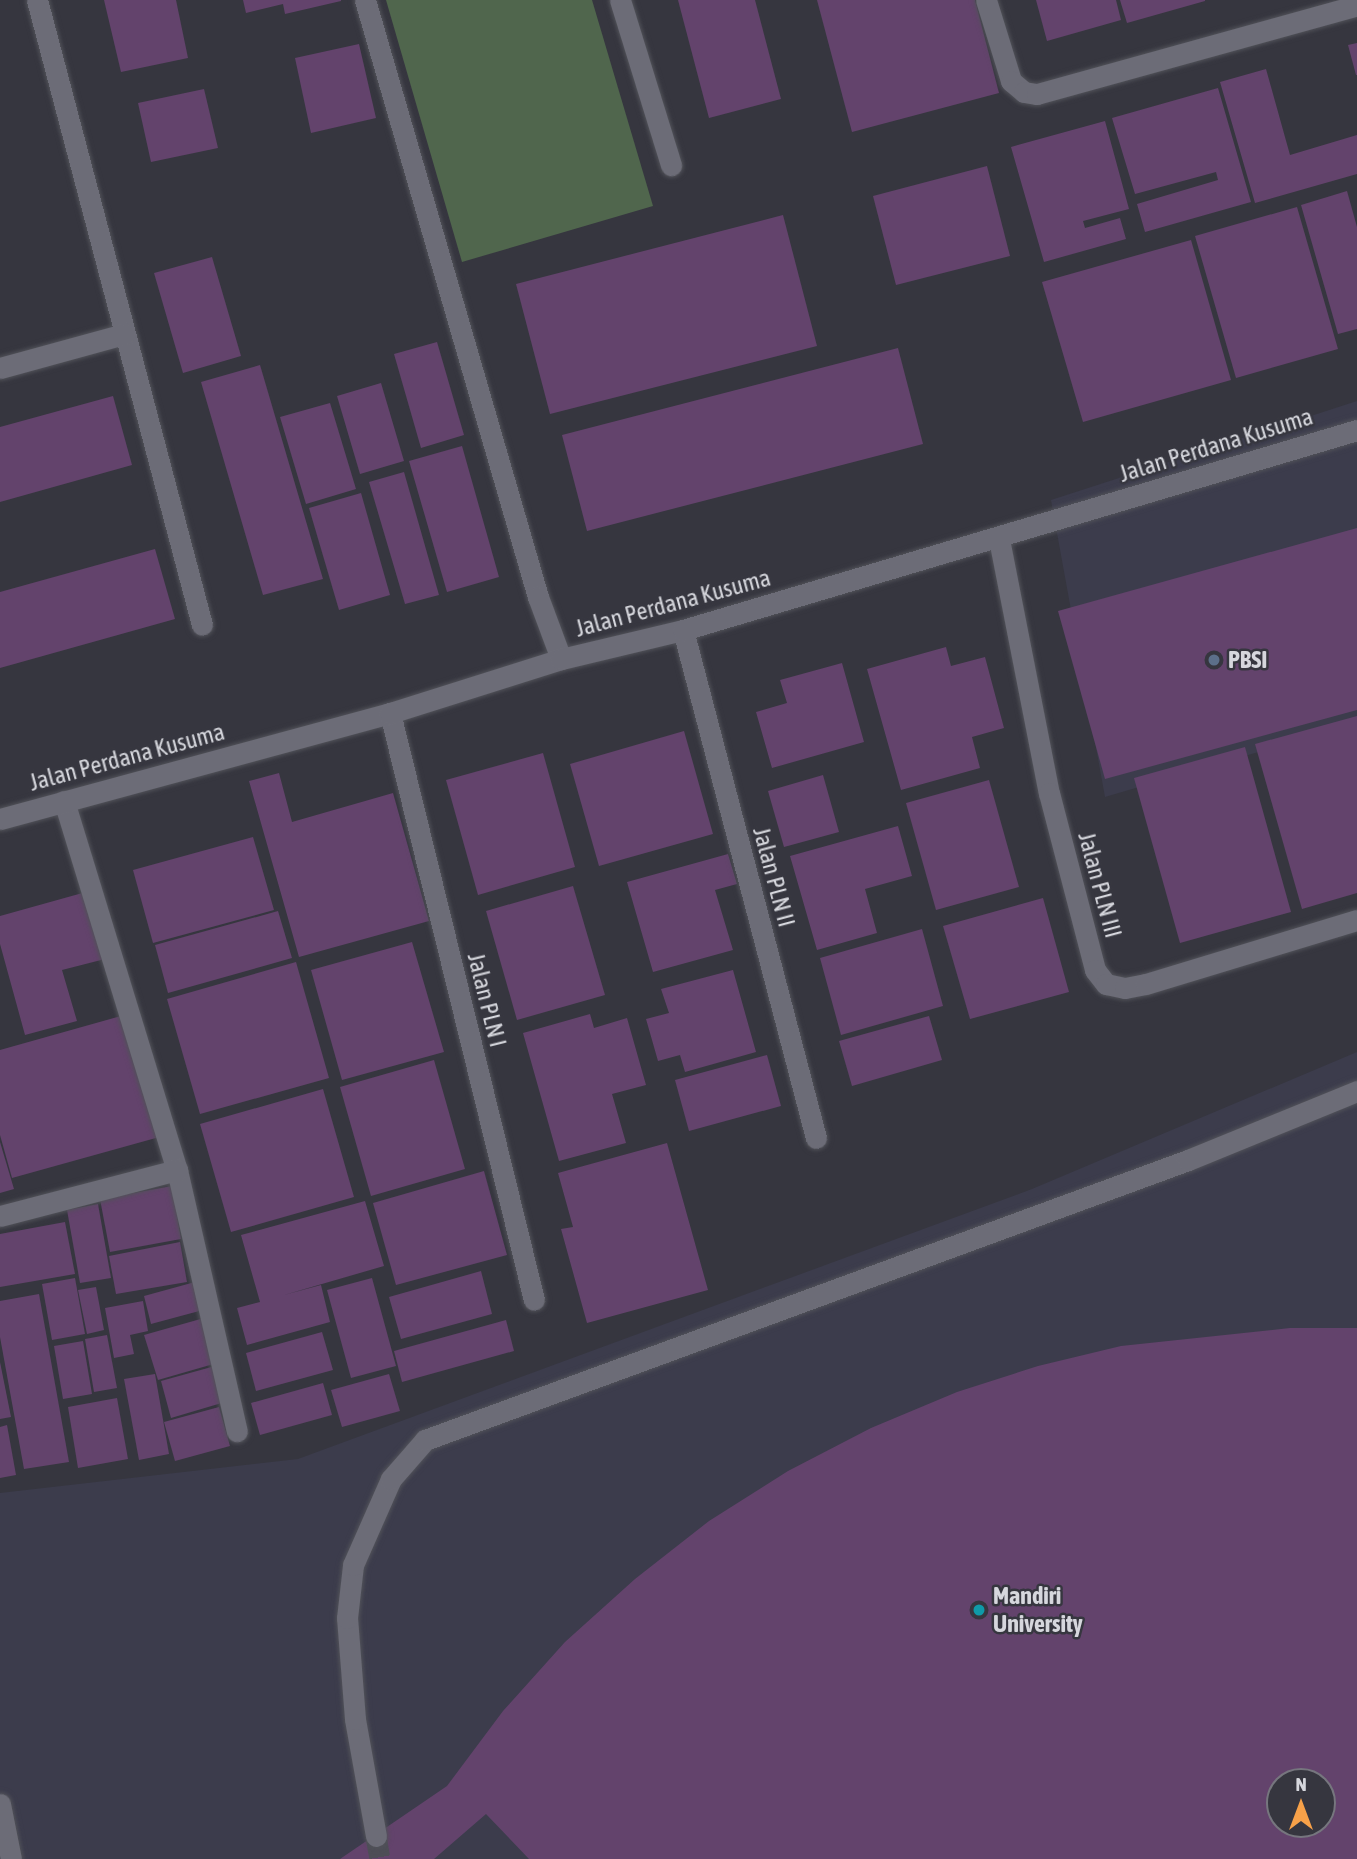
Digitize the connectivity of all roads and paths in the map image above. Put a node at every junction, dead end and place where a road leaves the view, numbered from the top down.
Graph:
1 (37, 0) edge
2 (365, 0) edge
3 (620, 0) edge
4 (986, 0) edge
5 (1357, 5) edge
6 (671, 165) dead end
7 (124, 334) junction
8 (0, 368) edge
9 (1357, 430) edge
10 (999, 539) junction
11 (202, 625) dead end
12 (684, 630) junction
13 (561, 659) junction
14 (390, 713) junction
15 (64, 802) junction
16 (0, 819) edge
17 (1357, 920) edge
18 (1357, 1091) edge
19 (816, 1138) dead end
20 (177, 1170) junction
21 (0, 1216) edge
22 (534, 1300) dead end
23 (237, 1431) dead end
24 (0, 1804) edge
25 (376, 1836) tunnel mouth
26 (11, 1859) edge

1 - 7 street
2 - 13 street
3 - 6 street
4 - 5 street
7 - 8 street
7 - 11 street
9 - 10 street, Jalan Perdana Kusuma
10 - 12 street, Jalan Perdana Kusuma
10 - 17 street, Jalan PLN III
12 - 13 street, Jalan Perdana Kusuma
12 - 19 street, Jalan PLN II
13 - 14 street, Jalan Perdana Kusuma
14 - 15 street, Jalan Perdana Kusuma
14 - 22 street, Jalan PLN I
15 - 16 street, Jalan Perdana Kusuma
15 - 20 street
18 - 25 street
20 - 21 street
20 - 23 street
24 - 26 street

